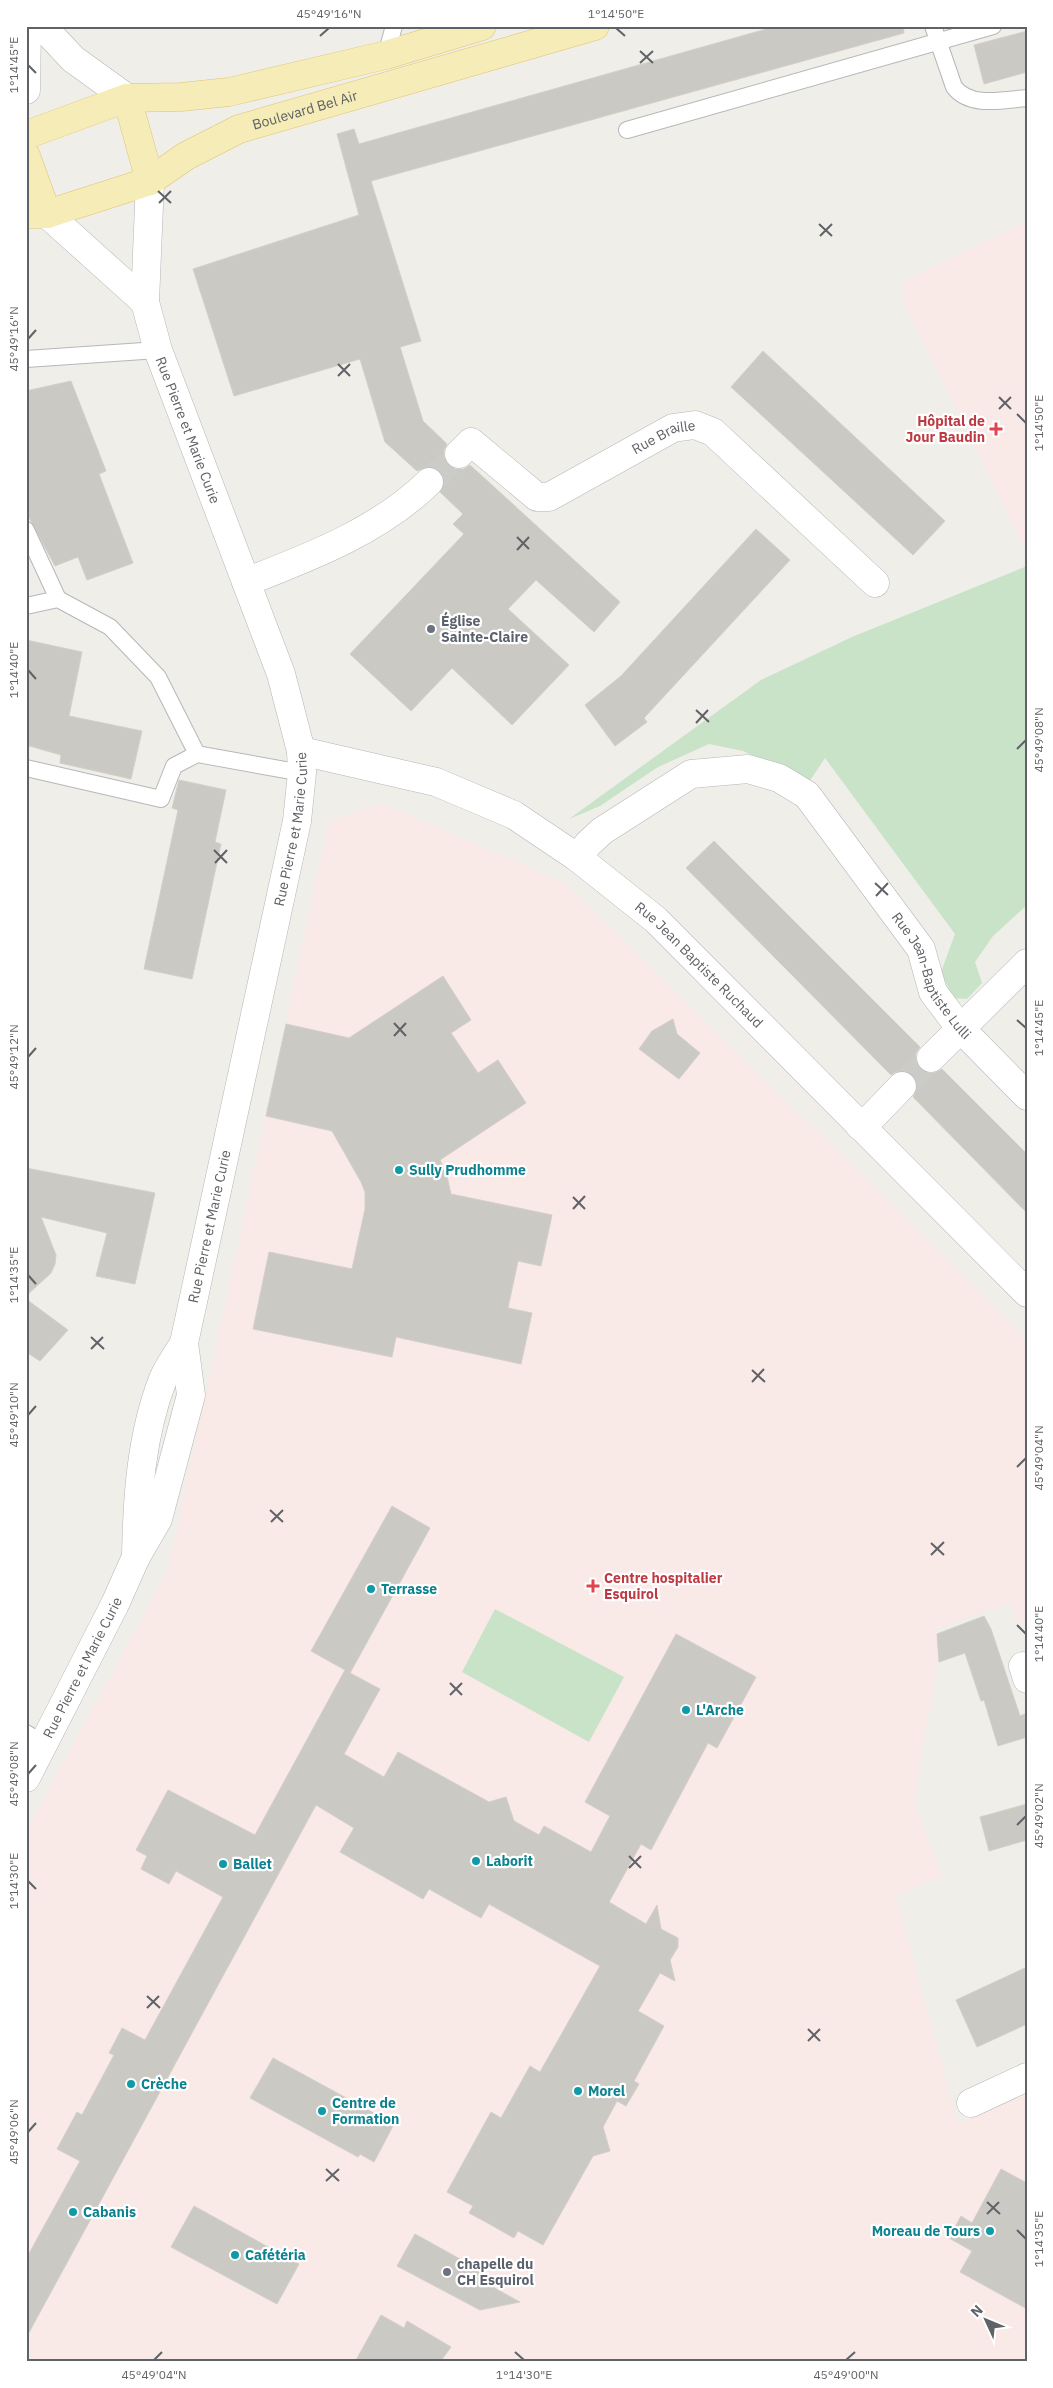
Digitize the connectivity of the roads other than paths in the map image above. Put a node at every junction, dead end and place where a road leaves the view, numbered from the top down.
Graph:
1 (27, 26) edge
2 (42, 26) edge
3 (394, 26) edge
4 (482, 26) edge
5 (595, 26) edge
6 (993, 26) edge
7 (936, 34) edge
8 (386, 55) junction
9 (26, 90) edge
10 (126, 98) junction
11 (1027, 98) edge
12 (627, 130) dead end
13 (26, 135) edge
14 (26, 156) edge
15 (150, 181) junction
16 (36, 214) edge
17 (146, 302) junction
18 (158, 350) junction
19 (26, 359) edge
20 (458, 454) tunnel mouth
21 (429, 482) tunnel mouth
22 (26, 530) edge
23 (246, 582) junction
24 (875, 583) dead end
25 (58, 599) junction
26 (26, 606) edge
27 (198, 754) junction
28 (301, 762) junction
29 (26, 768) edge
30 (578, 858) junction
31 (1027, 963) edge
32 (960, 1028) junction
33 (931, 1058) tunnel mouth
34 (902, 1086) tunnel mouth
35 (1027, 1096) edge
36 (860, 1126) junction
37 (1027, 1293) edge
38 (34, 1738) edge
39 (26, 1778) edge
40 (1027, 2077) edge
41 (971, 2103) dead end

1 - 9 main road
2 - 10 main road
3 - 8 lane
4 - 8 main road
5 - 15 main road, Boulevard Bel Air
6 - 7 lane
7 - 11 lane
7 - 12 lane
8 - 10 main road
10 - 13 main road
10 - 15 main road, Rue Pierre et Marie Curie
14 - 16 main road
15 - 16 main road, Boulevard Bel Air
15 - 17 main road, Rue Pierre et Marie Curie
16 - 17 main road
17 - 18 main road, Rue Pierre et Marie Curie
18 - 19 lane
18 - 23 main road, Rue Pierre et Marie Curie
20 - 24 main road, Rue Braille
21 - 23 main road
22 - 25 lane
23 - 28 main road, Rue Pierre et Marie Curie
25 - 26 lane
25 - 27 lane
27 - 28 lane
27 - 29 lane
28 - 30 main road, Rue Jean Baptiste Ruchaud
28 - 38 main road, Rue Pierre et Marie Curie
30 - 32 main road, Rue Jean-Baptiste Lulli
30 - 36 main road, Rue Jean Baptiste Ruchaud
31 - 32 main road
32 - 33 main road
32 - 35 main road, Rue Jean-Baptiste Lulli
34 - 36 main road
36 - 37 main road, Rue Jean Baptiste Ruchaud
38 - 39 main road, Rue Pierre et Marie Curie
40 - 41 main road

